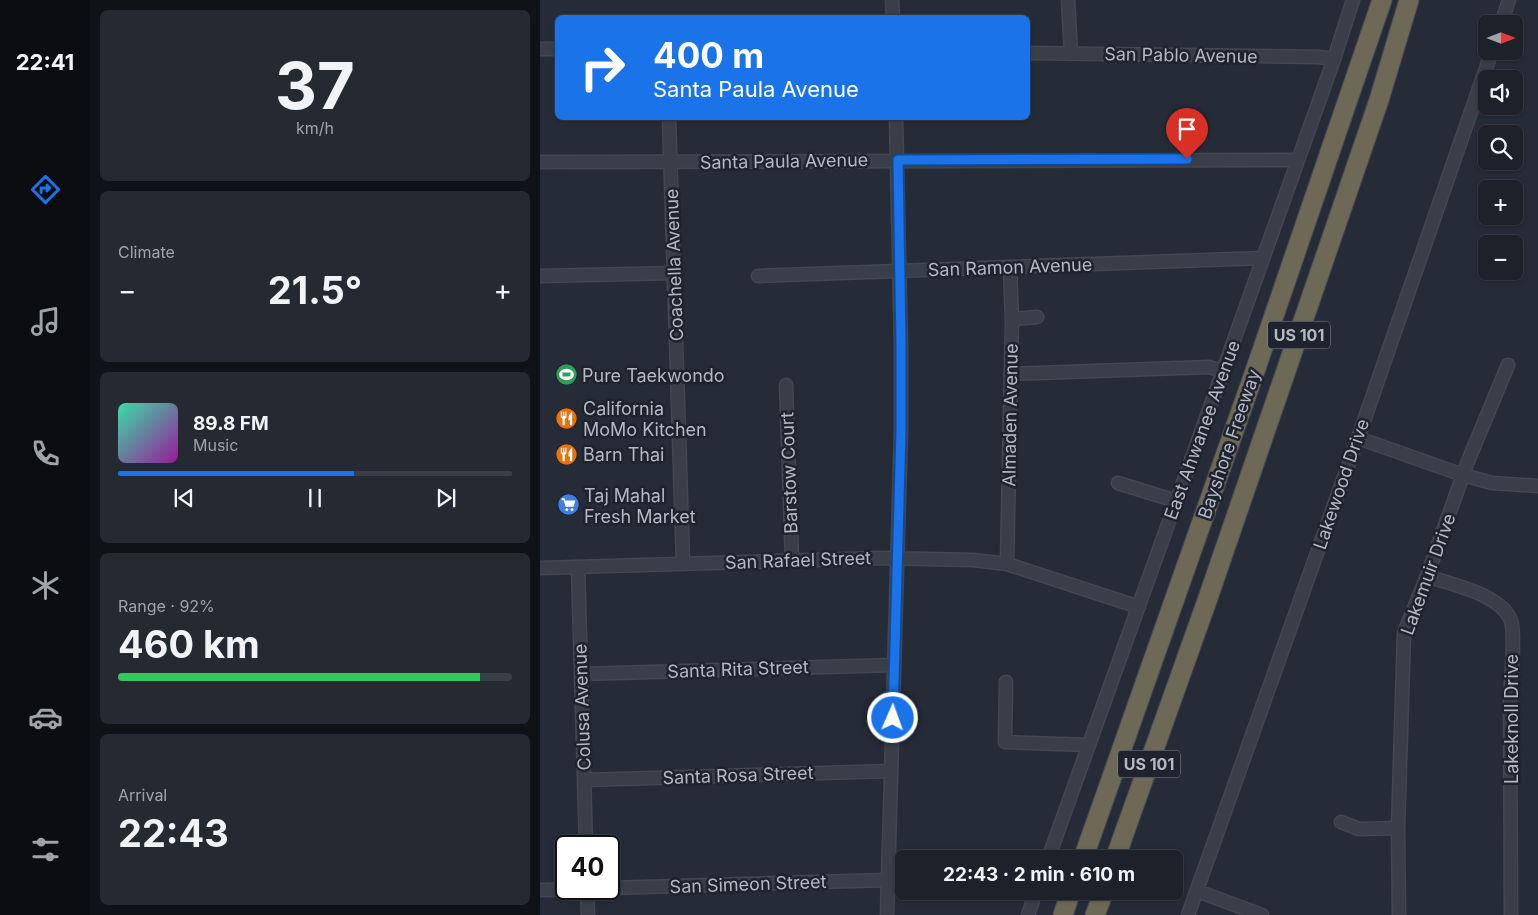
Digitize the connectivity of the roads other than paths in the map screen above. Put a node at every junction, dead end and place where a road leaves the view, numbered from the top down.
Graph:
1 (892, 0) edge
2 (1068, 0) edge
3 (1353, 0) edge
4 (1382, 0) edge
5 (1409, 0) edge
6 (1509, 0) edge
7 (893, 15) edge
8 (1504, 15) edge
9 (540, 48) edge
10 (555, 49) edge
11 (1030, 53) edge
12 (1071, 54) junction
13 (1334, 59) junction
14 (1489, 60) edge
15 (669, 120) edge
16 (896, 120) edge
17 (898, 160) junction
18 (1298, 160) junction
19 (540, 162) edge
20 (670, 162) junction
21 (1263, 258) junction
22 (1010, 267) junction
23 (900, 271) junction
24 (674, 273) junction
25 (540, 276) edge
26 (758, 276) dead end
27 (1037, 317) dead end
28 (1012, 319) junction
29 (1508, 364) dead end
30 (1223, 371) junction
31 (1011, 374) junction
32 (786, 384) dead end
33 (1358, 438) junction
34 (1463, 475) junction
35 (1118, 483) dead end
36 (1538, 486) edge
37 (1176, 502) junction
38 (898, 557) junction
39 (792, 561) junction
40 (683, 563) junction
41 (1007, 564) junction
42 (578, 567) junction
43 (540, 568) edge
44 (1427, 576) junction
45 (1139, 606) junction
46 (894, 665) junction
47 (581, 674) junction
48 (1006, 682) dead end
49 (1088, 745) junction
50 (891, 771) junction
51 (584, 780) junction
52 (1341, 822) dead end
53 (1398, 828) junction
54 (586, 835) edge
55 (1051, 850) edge
56 (1086, 850) edge
57 (1118, 850) edge
58 (888, 880) junction
59 (620, 888) edge
60 (540, 890) edge
61 (555, 890) edge
62 (1197, 891) junction
63 (588, 900) edge
64 (1033, 900) edge
65 (1068, 900) edge
66 (1101, 900) edge
67 (588, 915) edge
68 (887, 915) edge
69 (1028, 915) edge
70 (1063, 915) edge
71 (1095, 915) edge
72 (1188, 915) edge
73 (1262, 915) edge
74 (1399, 915) edge
75 (1511, 915) edge

1 - 7 street
2 - 12 street
3 - 13 street, East Ahwanee Avenue
4 - 56 highway, Bayshore Freeway / US 101
5 - 57 highway, Bayshore Freeway / US 101
6 - 8 street
9 - 10 street
11 - 12 street, San Pablo Avenue
12 - 13 street, San Pablo Avenue
13 - 18 street, East Ahwanee Avenue
14 - 33 street, Lakewood Drive
15 - 20 street, Coachella Avenue
16 - 17 street
17 - 18 street, Santa Paula Avenue
17 - 20 street, Santa Paula Avenue
17 - 23 street
18 - 21 street, East Ahwanee Avenue
19 - 20 street, Santa Paula Avenue
20 - 24 street, Coachella Avenue
21 - 22 street, San Ramon Avenue
21 - 30 street, East Ahwanee Avenue
22 - 23 street, San Ramon Avenue
22 - 28 street, Almaden Avenue
23 - 26 street, San Ramon Avenue
23 - 38 street
24 - 25 street
24 - 40 street, Coachella Avenue
27 - 28 street
28 - 31 street, Almaden Avenue
29 - 34 street, Lakemuir Drive
30 - 31 street
30 - 37 street, East Ahwanee Avenue
31 - 41 street, Almaden Avenue
32 - 39 street, Barstow Court
33 - 34 street
33 - 62 street, Lakewood Drive
34 - 36 street
34 - 44 street, Lakemuir Drive
35 - 37 street
37 - 45 street, East Ahwanee Avenue
38 - 39 street, San Rafael Street
38 - 41 street, San Rafael Street
38 - 46 street
39 - 40 street, San Rafael Street
40 - 42 street, San Rafael Street
41 - 45 street, San Rafael Street
42 - 43 street, San Rafael Street
42 - 47 street, Colusa Avenue
44 - 53 street, Lakemuir Drive
44 - 75 street, Lakeknoll Drive
45 - 49 street, East Ahwanee Avenue
46 - 47 street, Santa Rita Street
46 - 50 street
47 - 51 street, Colusa Avenue
48 - 49 street
49 - 55 street, East Ahwanee Avenue
50 - 51 street, Santa Rosa Street
50 - 58 street
51 - 54 street, Colusa Avenue
52 - 53 street
53 - 74 street, Lakemuir Drive
58 - 59 street, San Simeon Street
58 - 68 street
60 - 61 street
62 - 72 street, Lakewood Drive
62 - 73 street
63 - 67 street
64 - 69 street
65 - 70 highway
66 - 71 highway

